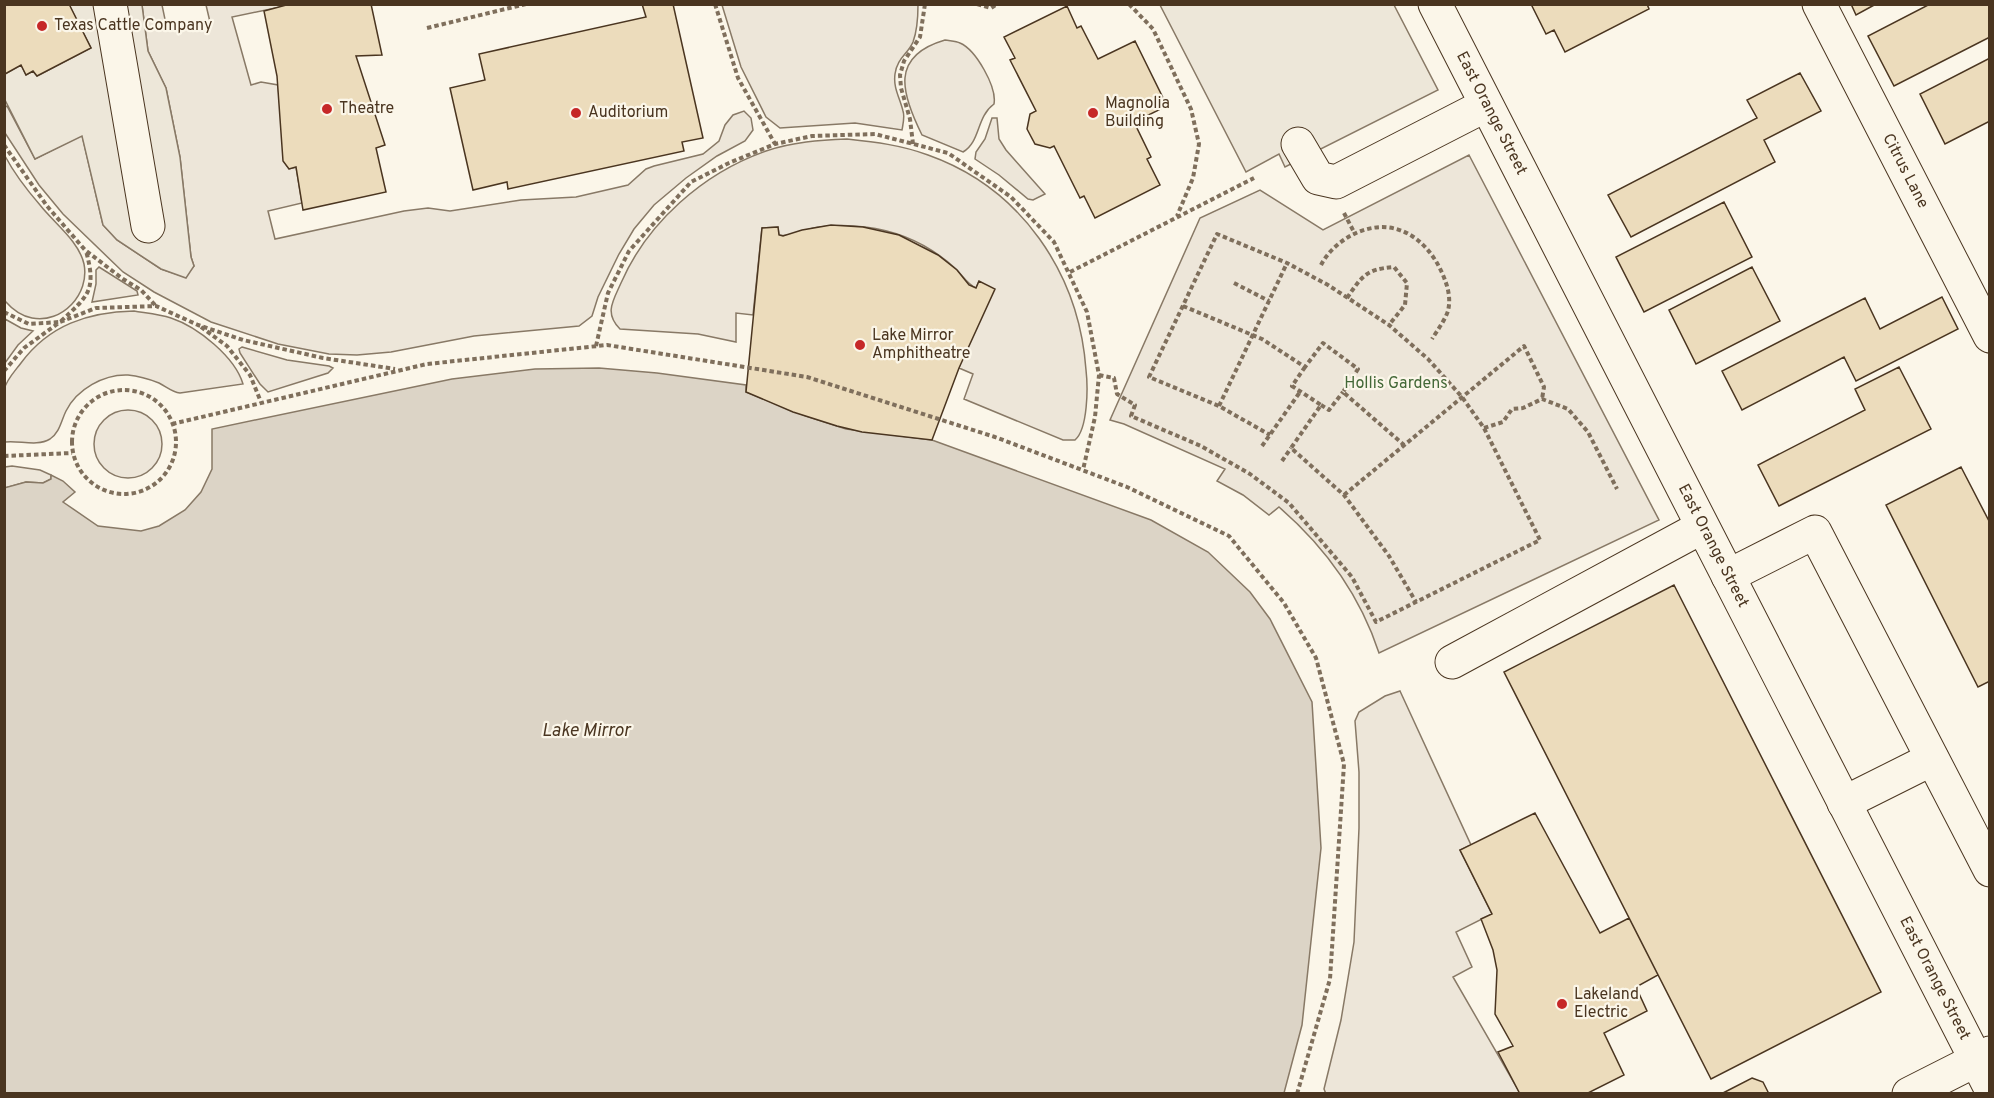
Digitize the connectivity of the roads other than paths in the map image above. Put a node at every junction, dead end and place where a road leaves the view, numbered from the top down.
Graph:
1 (110, 4) edge
2 (1435, 4) edge
3 (1819, 4) edge
4 (1486, 105) junction
5 (1298, 144) dead end
6 (148, 226) dead end
7 (1989, 336) edge
8 (1702, 528) junction
9 (1728, 576) junction
10 (1452, 662) dead end
11 (1932, 759) junction
12 (1844, 803) junction
13 (1989, 870) edge
14 (1985, 1067) edge
15 (1909, 1094) edge

1 - 6 street
2 - 4 street, East Orange Street
3 - 7 street, Citrus Lane
4 - 5 street
4 - 8 street, East Orange Street
8 - 9 street, East Orange Street
8 - 10 street
9 - 11 street
9 - 12 street, East Orange Street
11 - 12 street
11 - 13 street
12 - 14 street, East Orange Street
14 - 15 street

